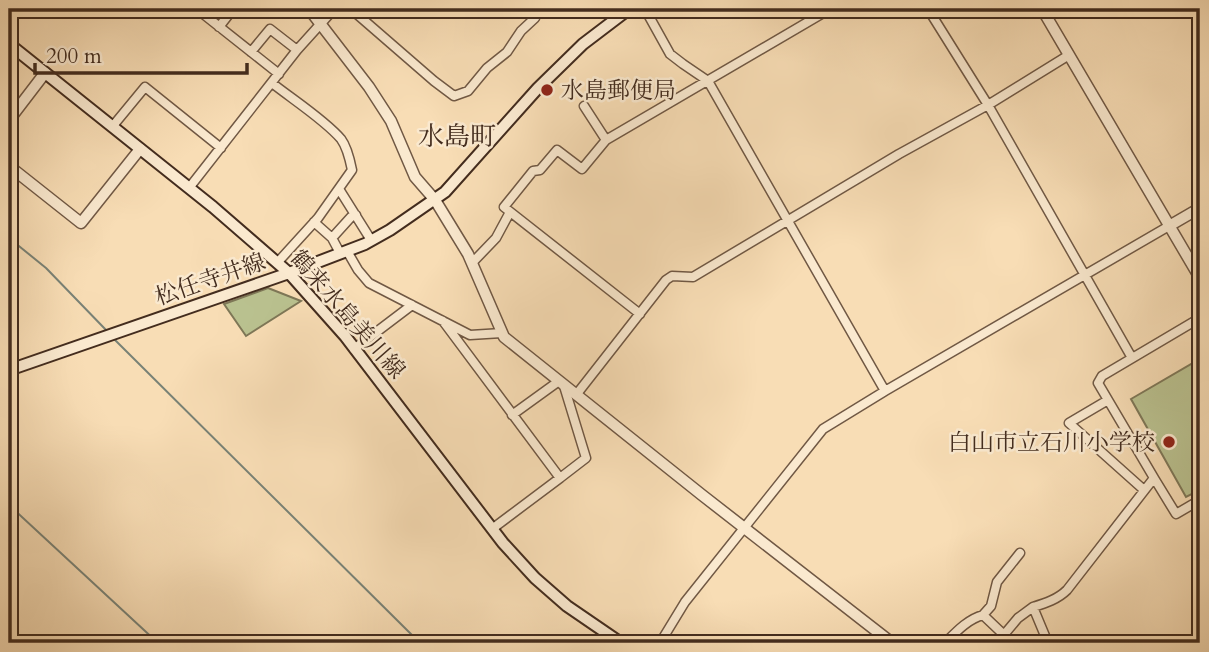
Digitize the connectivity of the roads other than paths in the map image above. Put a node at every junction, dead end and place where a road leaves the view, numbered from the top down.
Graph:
1 (233, 9) edge
2 (309, 9) edge
3 (334, 9) edge
4 (351, 9) edge
5 (525, 9) edge
6 (629, 9) edge
7 (645, 9) edge
8 (830, 9) edge
9 (928, 9) edge
10 (1042, 9) edge
11 (202, 13) dead end
12 (321, 23) junction
13 (219, 27) junction
14 (9, 44) edge
15 (297, 50) junction
16 (251, 52) junction
17 (1069, 55) junction
18 (45, 73) junction
19 (279, 74) junction
20 (708, 82) junction
21 (272, 83) junction
22 (988, 105) junction
23 (584, 106) dead end
24 (9, 120) edge
25 (112, 127) junction
26 (606, 141) junction
27 (221, 148) junction
28 (140, 149) junction
29 (9, 166) edge
30 (189, 188) junction
31 (339, 189) junction
32 (435, 200) junction
33 (1200, 208) edge
34 (510, 212) junction
35 (356, 215) junction
36 (788, 221) junction
37 (314, 222) junction
38 (1169, 226) junction
39 (332, 238) junction
40 (371, 240) junction
41 (344, 252) junction
42 (267, 254) junction
43 (277, 263) junction
44 (472, 264) junction
45 (310, 265) junction
46 (289, 274) junction
47 (1084, 275) junction
48 (1200, 278) edge
49 (257, 284) junction
50 (306, 292) junction
51 (411, 305) junction
52 (640, 314) junction
53 (1200, 318) edge
54 (443, 321) junction
55 (502, 333) junction
56 (354, 349) junction
57 (1132, 358) junction
58 (9, 370) edge
59 (561, 384) junction
60 (886, 391) junction
61 (576, 395) junction
62 (1108, 400) junction
63 (512, 415) junction
64 (560, 478) junction
65 (1154, 478) junction
66 (1144, 490) junction
67 (1200, 500) edge
68 (744, 528) junction
69 (492, 529) junction
70 (1020, 553) dead end
71 (1033, 607) junction
72 (983, 615) junction
73 (1002, 639) edge
74 (621, 643) edge
75 (660, 643) edge
76 (892, 643) edge
77 (946, 643) edge
78 (1048, 643) edge

1 - 13 street
2 - 12 street
3 - 12 street
4 - 5 street
6 - 32 main road, 松任寺井線
7 - 20 street
8 - 20 street
9 - 22 street
10 - 17 street
11 - 13 street
12 - 15 street
12 - 32 street
13 - 16 street
14 - 18 main road, 鶴来水島美川線
15 - 16 street
15 - 19 street
16 - 19 street
17 - 22 street
17 - 38 street
18 - 24 street
18 - 25 main road, 鶴来水島美川線
19 - 21 street
20 - 26 street
20 - 36 street
21 - 27 street
21 - 31 street
22 - 36 street
22 - 47 street
23 - 26 street
25 - 27 street
25 - 28 main road, 鶴来水島美川線
26 - 34 street
27 - 30 street
28 - 29 street
28 - 30 main road, 鶴来水島美川線
30 - 42 main road, 鶴来水島美川線
31 - 35 street
31 - 37 street
32 - 40 main road, 松任寺井線
32 - 44 street
33 - 38 street
34 - 44 street
34 - 52 street
35 - 39 street
35 - 40 street
36 - 52 street
36 - 60 street
37 - 39 street
37 - 43 street
38 - 47 street
38 - 48 street
39 - 41 street
40 - 41 main road, 松任寺井線
41 - 45 main road, 松任寺井線
41 - 51 street
42 - 43 main road, 鶴来水島美川線
42 - 49 main road
43 - 46 main road, 鶴来水島美川線
44 - 55 street
45 - 46 main road, 松任寺井線
45 - 50 main road
46 - 49 main road, 松任寺井線
46 - 50 main road, 鶴来水島美川線
47 - 57 street
47 - 60 street
49 - 58 main road, 松任寺井線
50 - 56 main road, 鶴来水島美川線
51 - 54 street
51 - 56 street
52 - 61 street
53 - 57 street
54 - 55 street
54 - 63 street
55 - 59 street
56 - 69 main road, 鶴来水島美川線
57 - 62 street
59 - 61 street
59 - 63 street
59 - 64 street
60 - 68 street
61 - 68 street
62 - 65 street
62 - 66 street
63 - 64 street
64 - 69 street
65 - 66 street
65 - 67 street
66 - 71 street
68 - 75 street
68 - 76 street
69 - 74 main road, 鶴来水島美川線
70 - 72 street
71 - 73 street
71 - 78 street
72 - 73 street
72 - 77 street

